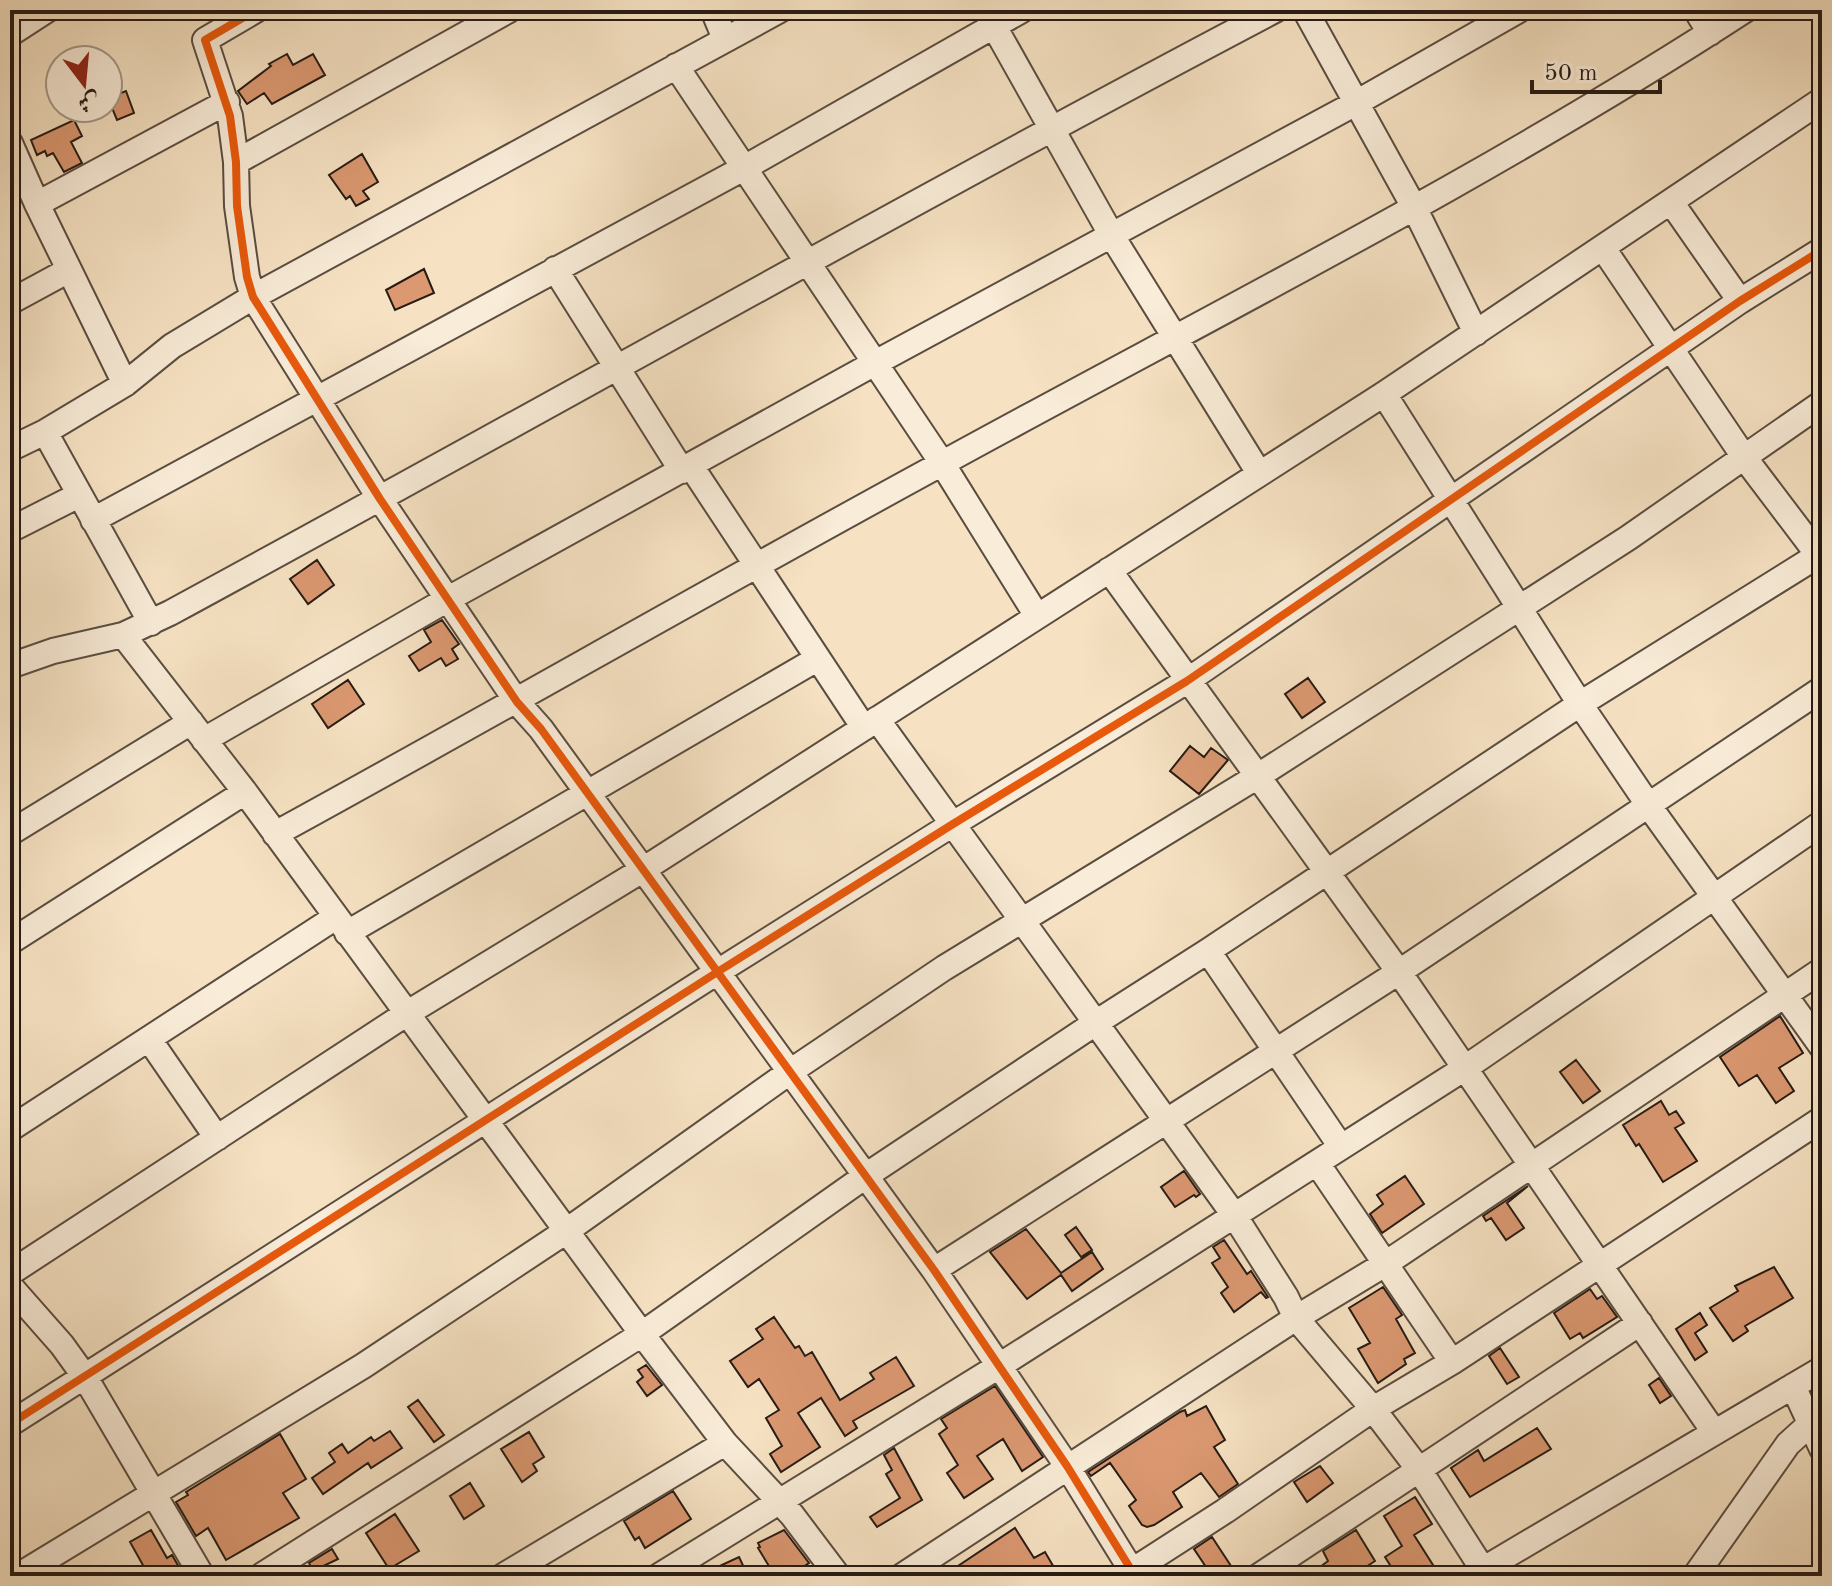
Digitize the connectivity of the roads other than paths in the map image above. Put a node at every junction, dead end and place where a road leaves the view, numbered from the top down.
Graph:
1 (47, 10) edge
2 (256, 10) edge
3 (509, 10) edge
4 (713, 10) edge
5 (780, 10) edge
6 (1022, 10) edge
7 (1275, 10) edge
8 (1305, 10) edge
9 (1519, 10) edge
10 (1696, 10) edge
11 (1745, 10) edge
12 (989, 18) edge
13 (1710, 33) junction
14 (10, 34) edge
15 (725, 39) junction
16 (676, 66) junction
17 (1822, 100) edge
18 (227, 102) junction
19 (1356, 103) junction
20 (1051, 128) junction
21 (10, 143) edge
22 (236, 162) junction
23 (744, 168) junction
24 (1671, 202) junction
25 (37, 204) junction
26 (1415, 209) junction
27 (1112, 236) junction
28 (1603, 248) junction
29 (1822, 250) edge
30 (809, 263) junction
31 (555, 269) junction
32 (69, 270) junction
33 (253, 297) junction
34 (1740, 301) junction
35 (10, 302) edge
36 (1476, 333) junction
37 (1176, 339) junction
38 (1672, 347) junction
39 (875, 363) junction
40 (617, 370) junction
41 (125, 384) junction
42 (1384, 394) junction
43 (315, 399) junction
44 (1822, 403) edge
45 (45, 432) junction
46 (10, 449) edge
47 (1744, 457) junction
48 (942, 463) junction
49 (687, 469) junction
50 (1259, 473) junction
51 (79, 495) junction
52 (380, 499) junction
53 (1449, 499) junction
54 (93, 520) junction
55 (10, 530) edge
56 (1821, 556) edge
57 (756, 566) junction
58 (1109, 570) junction
59 (448, 599) junction
60 (1520, 607) junction
61 (1037, 616) junction
62 (151, 623) junction
63 (123, 635) junction
64 (817, 659) junction
65 (10, 666) edge
66 (1187, 681) junction
67 (1822, 689) edge
68 (517, 702) junction
69 (1580, 704) junction
70 (870, 724) junction
71 (198, 731) junction
72 (1258, 776) junction
73 (245, 792) junction
74 (589, 794) junction
75 (1649, 806) junction
76 (1822, 823) edge
77 (953, 824) junction
78 (10, 833) edge
79 (275, 834) junction
80 (644, 869) junction
81 (1326, 873) junction
82 (1713, 896) junction
83 (1021, 918) junction
84 (342, 925) junction
85 (10, 942) edge
86 (1208, 951) junction
87 (1822, 970) edge
88 (719, 971) junction
89 (1399, 972) junction
90 (1784, 994) junction
91 (406, 1014) junction
92 (1097, 1022) junction
93 (149, 1039) junction
94 (1822, 1047) edge
95 (1276, 1051) junction
96 (1465, 1068) junction
97 (791, 1071) junction
98 (1822, 1119) edge
99 (485, 1121) junction
100 (1167, 1121) junction
101 (10, 1129) edge
102 (217, 1138) junction
103 (1341, 1147) junction
104 (1317, 1163) junction
105 (1534, 1166) junction
106 (867, 1175) junction
107 (1234, 1215) junction
108 (565, 1232) junction
109 (1385, 1264) junction
110 (1601, 1265) junction
111 (934, 1270) junction
112 (10, 1273) edge
113 (10, 1286) edge
114 (1296, 1318) junction
115 (1640, 1323) junction
116 (642, 1334) junction
117 (1452, 1362) junction
118 (999, 1366) junction
119 (1822, 1369) edge
120 (85, 1377) junction
121 (1793, 1386) junction
122 (1373, 1409) junction
123 (10, 1424) edge
124 (1810, 1424) junction
125 (1714, 1432) junction
126 (725, 1443) junction
127 (1822, 1449) edge
128 (1067, 1466) junction
129 (1420, 1471) junction
130 (155, 1495) junction
131 (781, 1503) junction
132 (1130, 1574) edge
133 (1481, 1574) edge
134 (835, 1575) edge
135 (18, 1576) edge
136 (202, 1576) edge
137 (261, 1576) edge
138 (504, 1576) edge
139 (659, 1576) edge
140 (902, 1576) edge
141 (1259, 1576) edge
142 (1695, 1576) edge

1 - 14 street
2 - 18 street
3 - 22 street
4 - 15 street
5 - 15 street
6 - 12 street
7 - 20 street
8 - 19 street
9 - 19 street
10 - 13 street
11 - 13 street
12 - 20 street
12 - 23 street
13 - 26 street
15 - 16 street
16 - 23 street
16 - 33 street
17 - 24 street
18 - 22 street
18 - 25 street
19 - 26 street
19 - 27 street
20 - 27 street
20 - 30 street
21 - 25 street
22 - 33 street
23 - 30 street
23 - 31 street
24 - 28 street
24 - 34 street
25 - 32 street
26 - 36 street
26 - 37 street
27 - 37 street
27 - 39 street
28 - 36 street
28 - 38 street
29 - 34 street
30 - 39 street
30 - 40 street
31 - 40 street
31 - 43 street
32 - 35 street
32 - 41 street
33 - 41 street
33 - 43 street
34 - 38 street
36 - 42 street
37 - 48 street
37 - 50 street
38 - 47 street
38 - 53 street
39 - 48 street
39 - 49 street
40 - 49 street
40 - 52 street
41 - 45 street
42 - 50 street
42 - 53 street
43 - 52 street
43 - 54 street
44 - 47 street
45 - 46 street
45 - 51 street
47 - 56 street
47 - 60 street
48 - 57 street
48 - 61 street
49 - 57 street
49 - 59 street
50 - 58 street
51 - 54 street
51 - 55 street
52 - 59 street
52 - 62 street
53 - 60 street
53 - 66 street
54 - 62 street
56 - 69 street
57 - 64 street
57 - 68 street
58 - 61 street
58 - 66 street
59 - 68 street
59 - 71 street
60 - 69 street
60 - 72 street
61 - 70 street
62 - 63 street
63 - 65 street
63 - 71 street
64 - 70 street
64 - 74 street
66 - 72 street
66 - 77 street
67 - 75 street
68 - 74 street
68 - 79 street
69 - 75 street
69 - 81 street
70 - 77 street
70 - 80 street
71 - 73 street
71 - 78 street
72 - 81 street
72 - 83 street
73 - 79 street
73 - 85 street
74 - 80 street
74 - 84 street
75 - 82 street
75 - 89 street
76 - 82 street
77 - 83 street
77 - 88 street
79 - 84 street
80 - 88 street
80 - 91 street
81 - 86 street
81 - 89 street
82 - 90 street
82 - 96 street
83 - 92 street
83 - 97 street
84 - 91 street
84 - 93 street
86 - 92 street
86 - 95 street
87 - 90 street
88 - 97 street
88 - 99 street
89 - 95 street
89 - 96 street
90 - 94 street
90 - 105 street
91 - 99 street
91 - 102 street
92 - 100 street
92 - 106 street
93 - 101 street
93 - 102 street
95 - 100 street
95 - 103 street
96 - 103 street
96 - 105 street
97 - 106 street
97 - 108 street
98 - 110 street
99 - 108 street
99 - 120 street
100 - 107 street
100 - 111 street
102 - 112 street
103 - 104 street
104 - 107 street
104 - 109 street
105 - 109 street
105 - 110 street
106 - 111 street
106 - 116 street
107 - 114 street
107 - 118 street
108 - 116 street
108 - 130 street
109 - 114 street
109 - 117 street
110 - 115 street
110 - 117 street
111 - 118 street
113 - 120 street
114 - 122 street
114 - 128 street
115 - 125 street
115 - 129 street
116 - 126 street
116 - 137 street
117 - 122 street
118 - 128 street
118 - 131 street
119 - 121 street
120 - 123 street
120 - 130 street
121 - 124 street
121 - 125 street
122 - 129 street
122 - 132 street
124 - 127 street
124 - 142 street
125 - 133 street
126 - 131 street
126 - 138 street
128 - 132 street
128 - 140 street
129 - 133 street
129 - 141 street
130 - 135 street
130 - 136 street
131 - 134 street
131 - 139 street

